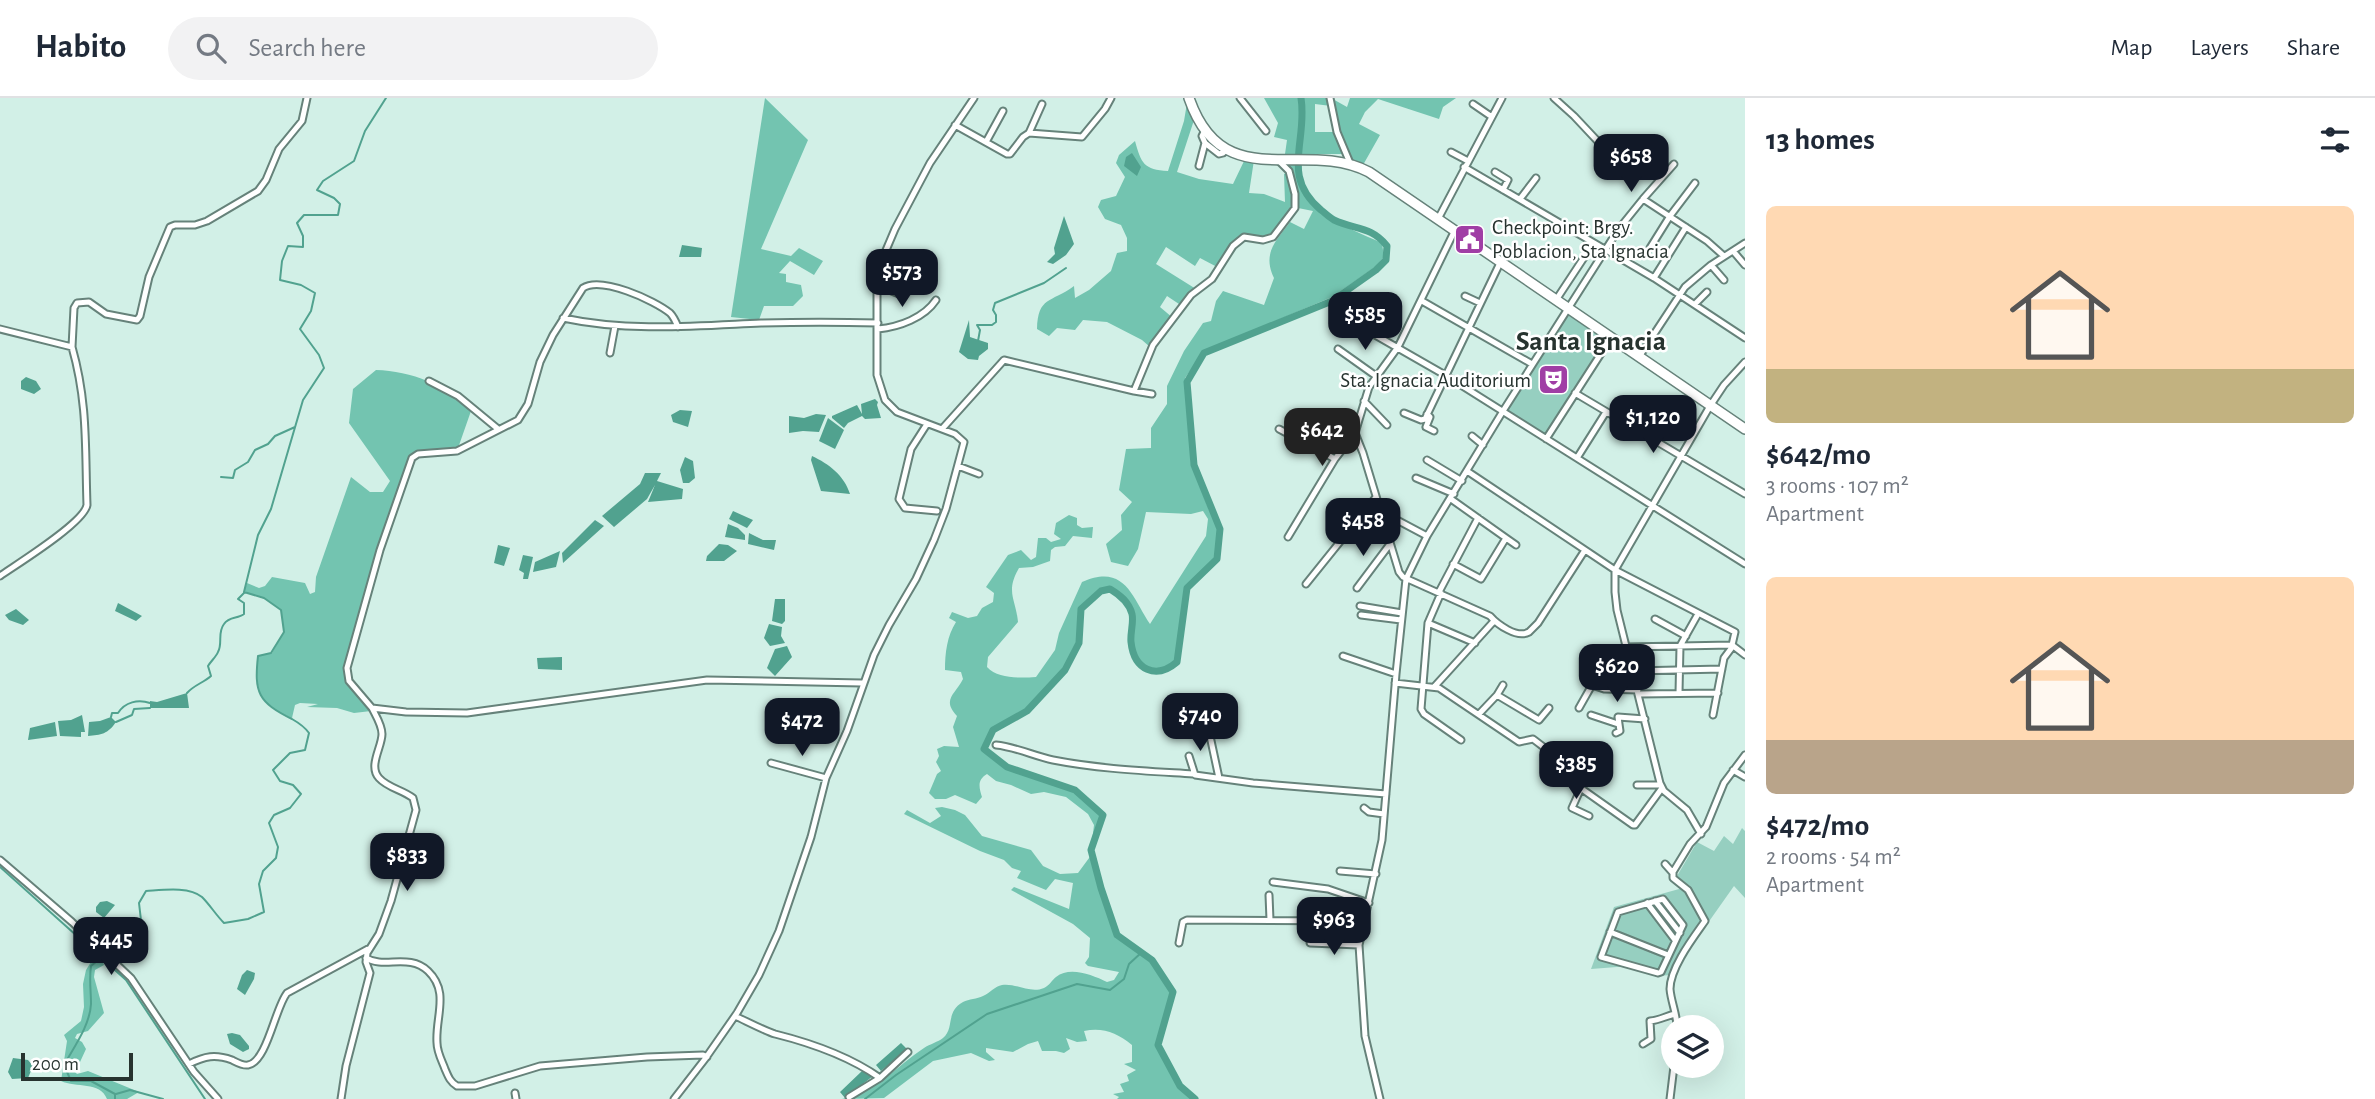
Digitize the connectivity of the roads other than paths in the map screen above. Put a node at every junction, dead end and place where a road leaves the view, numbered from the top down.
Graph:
1 (307, 98) edge
2 (974, 98) edge
3 (1111, 98) edge
4 (1189, 98) edge
5 (1240, 98) edge
6 (1330, 98) edge
7 (1502, 98) edge
8 (1554, 98) edge
9 (1042, 104) dead end
10 (1473, 104) dead end
11 (1003, 111) dead end
12 (1492, 117) junction
13 (955, 125) junction
14 (1205, 130) junction
15 (1266, 131) dead end
16 (1029, 133) junction
17 (986, 142) junction
18 (1205, 142) junction
19 (1227, 149) junction
20 (1451, 152) dead end
21 (1279, 160) junction
22 (1468, 160) junction
23 (1350, 163) junction
24 (1674, 164) dead end
25 (1620, 165) dead end
26 (1199, 166) dead end
27 (1464, 167) junction
28 (1495, 172) dead end
29 (1536, 178) dead end
30 (1695, 183) dead end
31 (1503, 190) junction
32 (1520, 199) junction
33 (1643, 199) junction
34 (1670, 216) junction
35 (1437, 219) junction
36 (1686, 227) junction
37 (1455, 230) junction
38 (1745, 243) edge
39 (1650, 248) dead end
40 (1605, 250) junction
41 (1733, 251) junction
42 (1585, 256) dead end
43 (1724, 257) junction
44 (1500, 262) junction
45 (1710, 265) junction
46 (1745, 265) edge
47 (1654, 278) junction
48 (1724, 280) dead end
49 (877, 285) junction
50 (1707, 292) dead end
51 (1679, 294) junction
52 (905, 296) dead end
53 (1465, 296) dead end
54 (936, 300) dead end
55 (1556, 300) junction
56 (1422, 301) junction
57 (1480, 303) junction
58 (1695, 304) junction
59 (1567, 308) junction
60 (1342, 316) dead end
61 (563, 318) junction
62 (615, 326) junction
63 (878, 326) junction
64 (1469, 326) junction
65 (678, 327) junction
66 (0, 329) edge
67 (1611, 338) junction
68 (1745, 338) edge
69 (72, 347) junction
70 (1398, 347) junction
71 (1338, 349) dead end
72 (610, 353) dead end
73 (1639, 357) junction
74 (1745, 362) edge
75 (1532, 364) junction
76 (1445, 375) junction
77 (1376, 376) junction
78 (429, 381) dead end
79 (1134, 391) junction
80 (1575, 393) junction
81 (1152, 394) dead end
82 (1364, 401) junction
83 (1710, 406) junction
84 (1503, 411) junction
85 (1404, 412) dead end
86 (1606, 412) junction
87 (1427, 414) junction
88 (1304, 423) dead end
89 (928, 424) junction
90 (1387, 425) dead end
91 (498, 429) junction
92 (942, 429) junction
93 (1279, 429) dead end
94 (1745, 429) edge
95 (1434, 430) dead end
96 (1354, 433) junction
97 (1472, 436) dead end
98 (1546, 439) junction
99 (1483, 445) junction
100 (1343, 447) junction
101 (1680, 456) junction
102 (1577, 458) junction
103 (1335, 459) junction
104 (1427, 460) dead end
105 (958, 466) junction
106 (1467, 471) junction
107 (979, 474) dead end
108 (1416, 478) dead end
109 (1462, 481) junction
110 (1745, 494) edge
111 (1376, 497) junction
112 (1452, 497) junction
113 (1651, 505) junction
114 (937, 511) dead end
115 (1380, 511) junction
116 (1478, 519) junction
117 (1427, 536) junction
118 (1288, 537) dead end
119 (1506, 538) junction
120 (1390, 544) junction
121 (1516, 545) dead end
122 (1585, 550) junction
123 (1745, 552) edge
124 (1742, 562) edge
125 (1453, 564) junction
126 (1615, 570) junction
127 (0, 576) edge
128 (1406, 579) junction
129 (1306, 584) dead end
130 (1357, 588) dead end
131 (1440, 593) junction
132 (1360, 606) dead end
133 (1402, 613) junction
134 (1698, 614) junction
135 (1361, 615) dead end
136 (1655, 619) dead end
137 (1401, 620) junction
138 (1494, 621) junction
139 (1428, 623) junction
140 (1686, 636) junction
141 (1475, 643) junction
142 (1732, 645) junction
143 (1680, 646) junction
144 (1626, 647) junction
145 (1745, 655) edge
146 (1343, 656) dead end
147 (1601, 668) dead end
148 (1722, 669) junction
149 (1679, 670) junction
150 (1633, 671) junction
151 (1396, 674) junction
152 (862, 683) junction
153 (1395, 683) junction
154 (1423, 685) junction
155 (1503, 685) dead end
156 (1592, 685) junction
157 (1435, 686) junction
158 (1638, 692) junction
159 (1718, 693) junction
160 (1679, 694) junction
161 (1497, 695) junction
162 (372, 708) junction
163 (1579, 708) dead end
164 (1549, 709) dead end
165 (1479, 714) junction
166 (1591, 715) dead end
167 (1713, 715) dead end
168 (1645, 719) junction
169 (1208, 722) dead end
170 (1618, 724) junction
171 (1616, 733) dead end
172 (1461, 740) dead end
173 (996, 745) dead end
174 (1745, 755) edge
175 (1189, 756) dead end
176 (771, 763) dead end
177 (1733, 770) junction
178 (1193, 774) junction
179 (1745, 776) edge
180 (826, 778) junction
181 (1219, 778) junction
182 (1637, 785) dead end
183 (1661, 786) junction
184 (1581, 788) junction
185 (1386, 794) junction
186 (1364, 808) dead end
187 (1384, 814) junction
188 (1589, 816) dead end
189 (1701, 834) junction
190 (0, 860) edge
191 (1665, 864) dead end
192 (1340, 871) dead end
193 (1673, 873) junction
194 (1377, 874) junction
195 (1273, 882) dead end
196 (1269, 895) dead end
197 (1369, 903) junction
198 (1647, 903) junction
199 (1270, 920) junction
200 (1365, 921) junction
201 (1610, 932) junction
202 (1675, 940) junction
203 (1179, 943) dead end
204 (1310, 943) dead end
205 (1359, 945) junction
206 (369, 948) junction
207 (1671, 954) junction
208 (366, 958) junction
209 (1681, 958) junction
210 (1675, 1014) joint
211 (735, 1016) junction
212 (1643, 1044) dead end
213 (908, 1052) dead end
214 (707, 1057) junction
215 (189, 1064) junction
216 (880, 1078) junction
217 (1673, 1078) edge
218 (849, 1097) edge
219 (218, 1099) edge
220 (341, 1099) edge
221 (674, 1099) edge
222 (1380, 1099) edge
223 (1670, 1099) edge

1 - 69 street
2 - 13 street
3 - 16 street
4 - 14 highway
5 - 15 street
6 - 23 street
7 - 12 street
8 - 25 street
9 - 16 street
10 - 12 street
11 - 17 street
12 - 22 street
13 - 17 street
13 - 49 street
14 - 18 street
14 - 19 highway
16 - 17 street
18 - 19 street
18 - 26 street
19 - 21 highway
20 - 22 street
21 - 23 highway
21 - 79 street
22 - 27 street
23 - 35 highway
24 - 33 street
27 - 31 street
27 - 35 street
28 - 31 street
29 - 32 street
30 - 34 street
31 - 32 street
32 - 40 street
33 - 34 street
33 - 40 street
34 - 36 street
34 - 39 street
35 - 37 highway
36 - 43 street
36 - 47 street
37 - 44 highway
37 - 56 street
38 - 41 street
40 - 47 street
40 - 59 street
41 - 43 street
41 - 46 street
42 - 55 street
43 - 45 street
44 - 55 highway
44 - 57 street
45 - 48 street
45 - 51 street
47 - 51 street
49 - 52 street
49 - 63 street
50 - 58 street
51 - 58 street
51 - 73 street
53 - 57 street
54 - 63 street
55 - 59 highway
56 - 64 street
56 - 70 street
57 - 64 street
58 - 68 street
59 - 67 highway
59 - 75 street
60 - 70 street
61 - 62 street
61 - 65 street
61 - 91 street
62 - 65 street
62 - 72 street
63 - 65 street
63 - 89 street
64 - 75 street
64 - 76 street
66 - 69 street
67 - 73 highway
67 - 80 street
69 - 127 street
70 - 76 street
70 - 77 street
71 - 77 street
73 - 83 highway
74 - 83 street
75 - 84 street
76 - 84 street
76 - 87 street
77 - 82 street
78 - 91 street
79 - 81 street
79 - 92 street
80 - 86 street
80 - 98 street
82 - 90 street
82 - 96 street
83 - 94 highway
83 - 101 street
84 - 98 street
84 - 99 street
85 - 87 street
86 - 101 street
86 - 102 street
87 - 95 street
88 - 100 street
89 - 92 street
89 - 114 street
91 - 162 street
92 - 105 street
93 - 103 street
96 - 100 street
96 - 111 street
97 - 99 street
98 - 102 street
99 - 106 street
100 - 103 street
101 - 110 street
101 - 113 street
102 - 113 street
103 - 118 street
104 - 109 street
105 - 107 street
105 - 152 street
106 - 109 street
106 - 122 street
108 - 112 street
109 - 112 street
111 - 115 street
111 - 129 street
112 - 116 street
112 - 117 street
113 - 124 street
113 - 126 street
115 - 117 street
115 - 120 street
116 - 119 street
116 - 125 street
117 - 128 street
119 - 121 street
119 - 125 street
120 - 128 street
120 - 130 street
122 - 126 street
122 - 138 street
123 - 124 street
125 - 131 street
126 - 134 street
126 - 144 street
128 - 131 street
128 - 133 street
131 - 138 street
131 - 139 street
132 - 133 street
133 - 137 street
134 - 140 street
134 - 142 street
135 - 137 street
136 - 140 street
137 - 151 street
138 - 141 street
139 - 141 street
139 - 154 street
140 - 143 street
141 - 157 street
142 - 143 street
142 - 145 street
142 - 148 street
143 - 144 street
143 - 149 street
144 - 150 street
146 - 151 street
147 - 156 street
148 - 149 street
148 - 159 street
149 - 150 street
149 - 160 street
150 - 158 street
151 - 153 street
152 - 162 street
152 - 180 street
153 - 154 street
153 - 185 street
154 - 157 street
154 - 172 street
155 - 161 street
156 - 158 street
156 - 163 street
157 - 165 street
158 - 160 street
158 - 168 street
159 - 160 street
159 - 167 street
161 - 164 street
161 - 165 street
162 - 206 street
165 - 184 street
166 - 170 street
168 - 170 street
168 - 183 street
169 - 181 street
170 - 171 street
173 - 178 street
174 - 177 street
175 - 178 street
176 - 180 street
177 - 179 street
177 - 189 street
178 - 181 street
180 - 211 street
181 - 185 street
182 - 183 street
183 - 184 street
183 - 189 street
184 - 188 street
185 - 187 street
186 - 187 street
187 - 194 street
189 - 193 street
190 - 215 street
191 - 193 street
192 - 194 street
193 - 209 street
194 - 197 street
195 - 197 street
196 - 199 street
197 - 200 street
198 - 201 street
198 - 202 street
198 - 202 street
199 - 200 street
199 - 203 street
200 - 205 street
201 - 207 street
201 - 207 street
202 - 207 street
204 - 205 street
205 - 222 street
206 - 208 street
206 - 215 street
207 - 209 street
208 - 214 street
208 - 220 street
209 - 210 street
210 - 212 street
211 - 214 street
211 - 216 street
213 - 216 street
214 - 221 street
215 - 219 street
216 - 218 street
217 - 223 street

